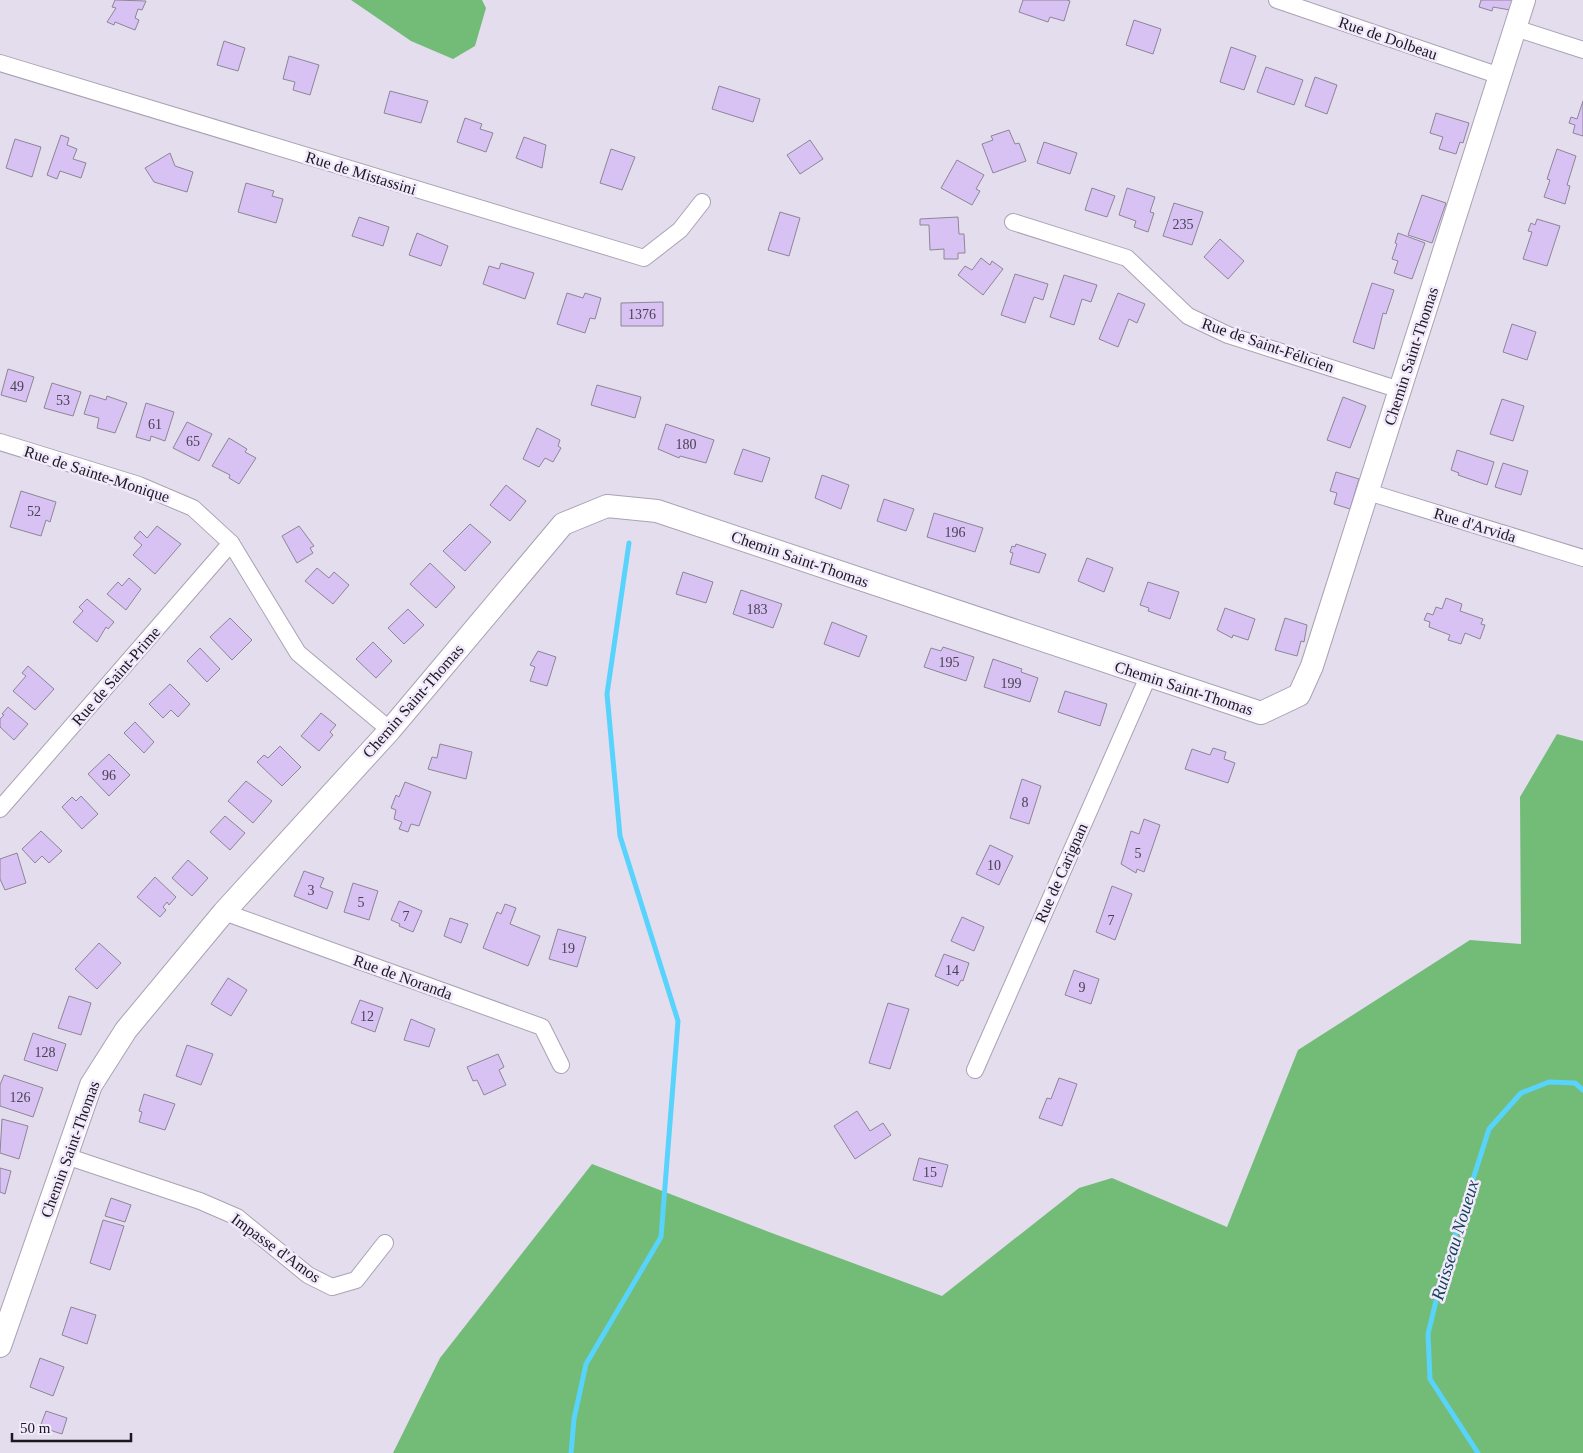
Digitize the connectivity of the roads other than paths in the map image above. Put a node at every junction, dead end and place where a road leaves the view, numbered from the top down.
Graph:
1 (1277, 0) edge
2 (1524, 0) edge
3 (1515, 28) junction
4 (1583, 50) edge
5 (0, 63) edge
6 (1500, 76) junction
7 (702, 202) dead end
8 (1013, 222) dead end
9 (1400, 390) junction
10 (0, 442) edge
11 (1368, 492) junction
12 (231, 544) junction
13 (1583, 558) edge
14 (1148, 676) junction
15 (390, 730) junction
16 (0, 809) edge
17 (224, 912) junction
18 (561, 1064) dead end
19 (975, 1070) dead end
20 (66, 1156) junction
21 (385, 1243) dead end
22 (0, 1346) edge

1 - 6 street, Rue de Dolbeau
2 - 3 street, Chemin Saint-Thomas
3 - 4 street
3 - 6 street, Chemin Saint-Thomas
5 - 7 street, Rue de Mistassini
6 - 9 street, Chemin Saint-Thomas
8 - 9 street, Rue de Saint-Félicien
9 - 11 street, Chemin Saint-Thomas
10 - 12 street, Rue de Sainte-Monique
11 - 13 street, Rue d'Arvida
11 - 14 street, Chemin Saint-Thomas
12 - 15 street, Rue de Sainte-Monique
12 - 16 street, Rue de Saint-Prime
14 - 15 street, Chemin Saint-Thomas
14 - 19 street, Rue de Carignan
15 - 17 street, Chemin Saint-Thomas
17 - 18 street, Rue de Noranda
17 - 20 street, Chemin Saint-Thomas
20 - 21 street, Impasse d'Amos
20 - 22 street, Chemin Saint-Thomas

